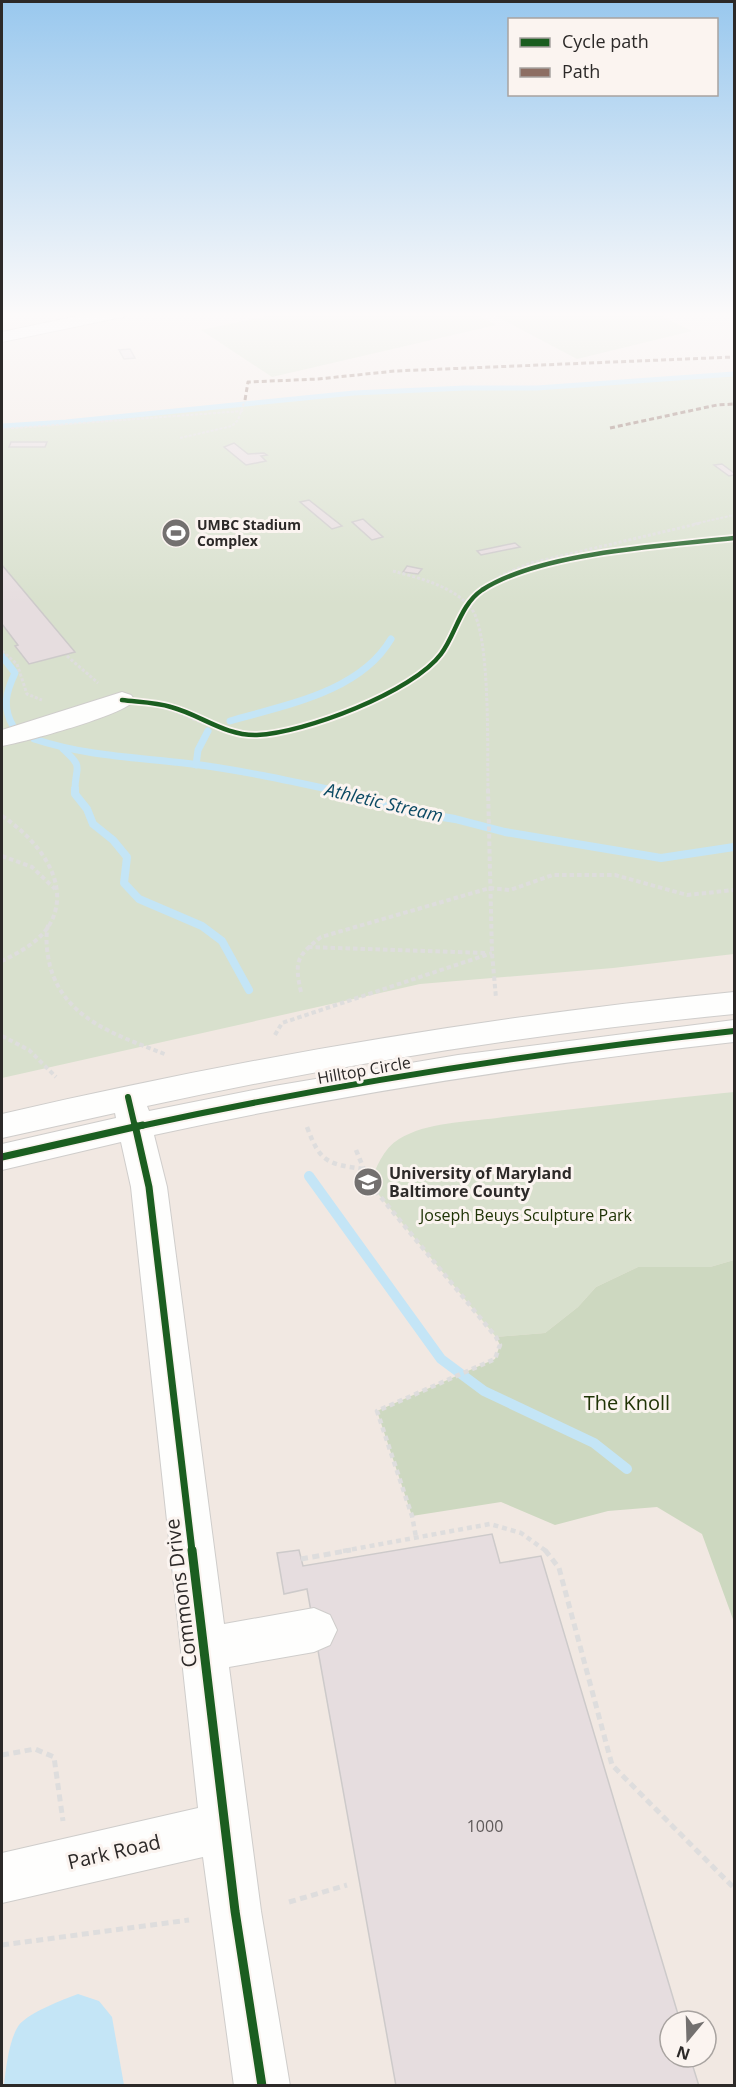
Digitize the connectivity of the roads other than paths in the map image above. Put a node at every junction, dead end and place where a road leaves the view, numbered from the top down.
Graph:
1 (123, 700) road end
2 (2, 738) edge
3 (735, 1003) edge
4 (735, 1031) edge
5 (132, 1112) junction
6 (2, 1126) edge
7 (2, 1157) edge
8 (314, 1630) dead end
9 (205, 1649) junction
10 (226, 1827) junction
11 (2, 1878) edge
12 (262, 2085) edge

1 - 2 street
3 - 5 street, Hilltop Circle
4 - 5 street, Hilltop Circle
5 - 6 street, Hilltop Circle
5 - 7 street, Hilltop Circle
5 - 9 street, Commons Drive
8 - 9 street
9 - 10 street, Commons Drive
10 - 11 street, Park Road
10 - 12 street, Commons Drive

